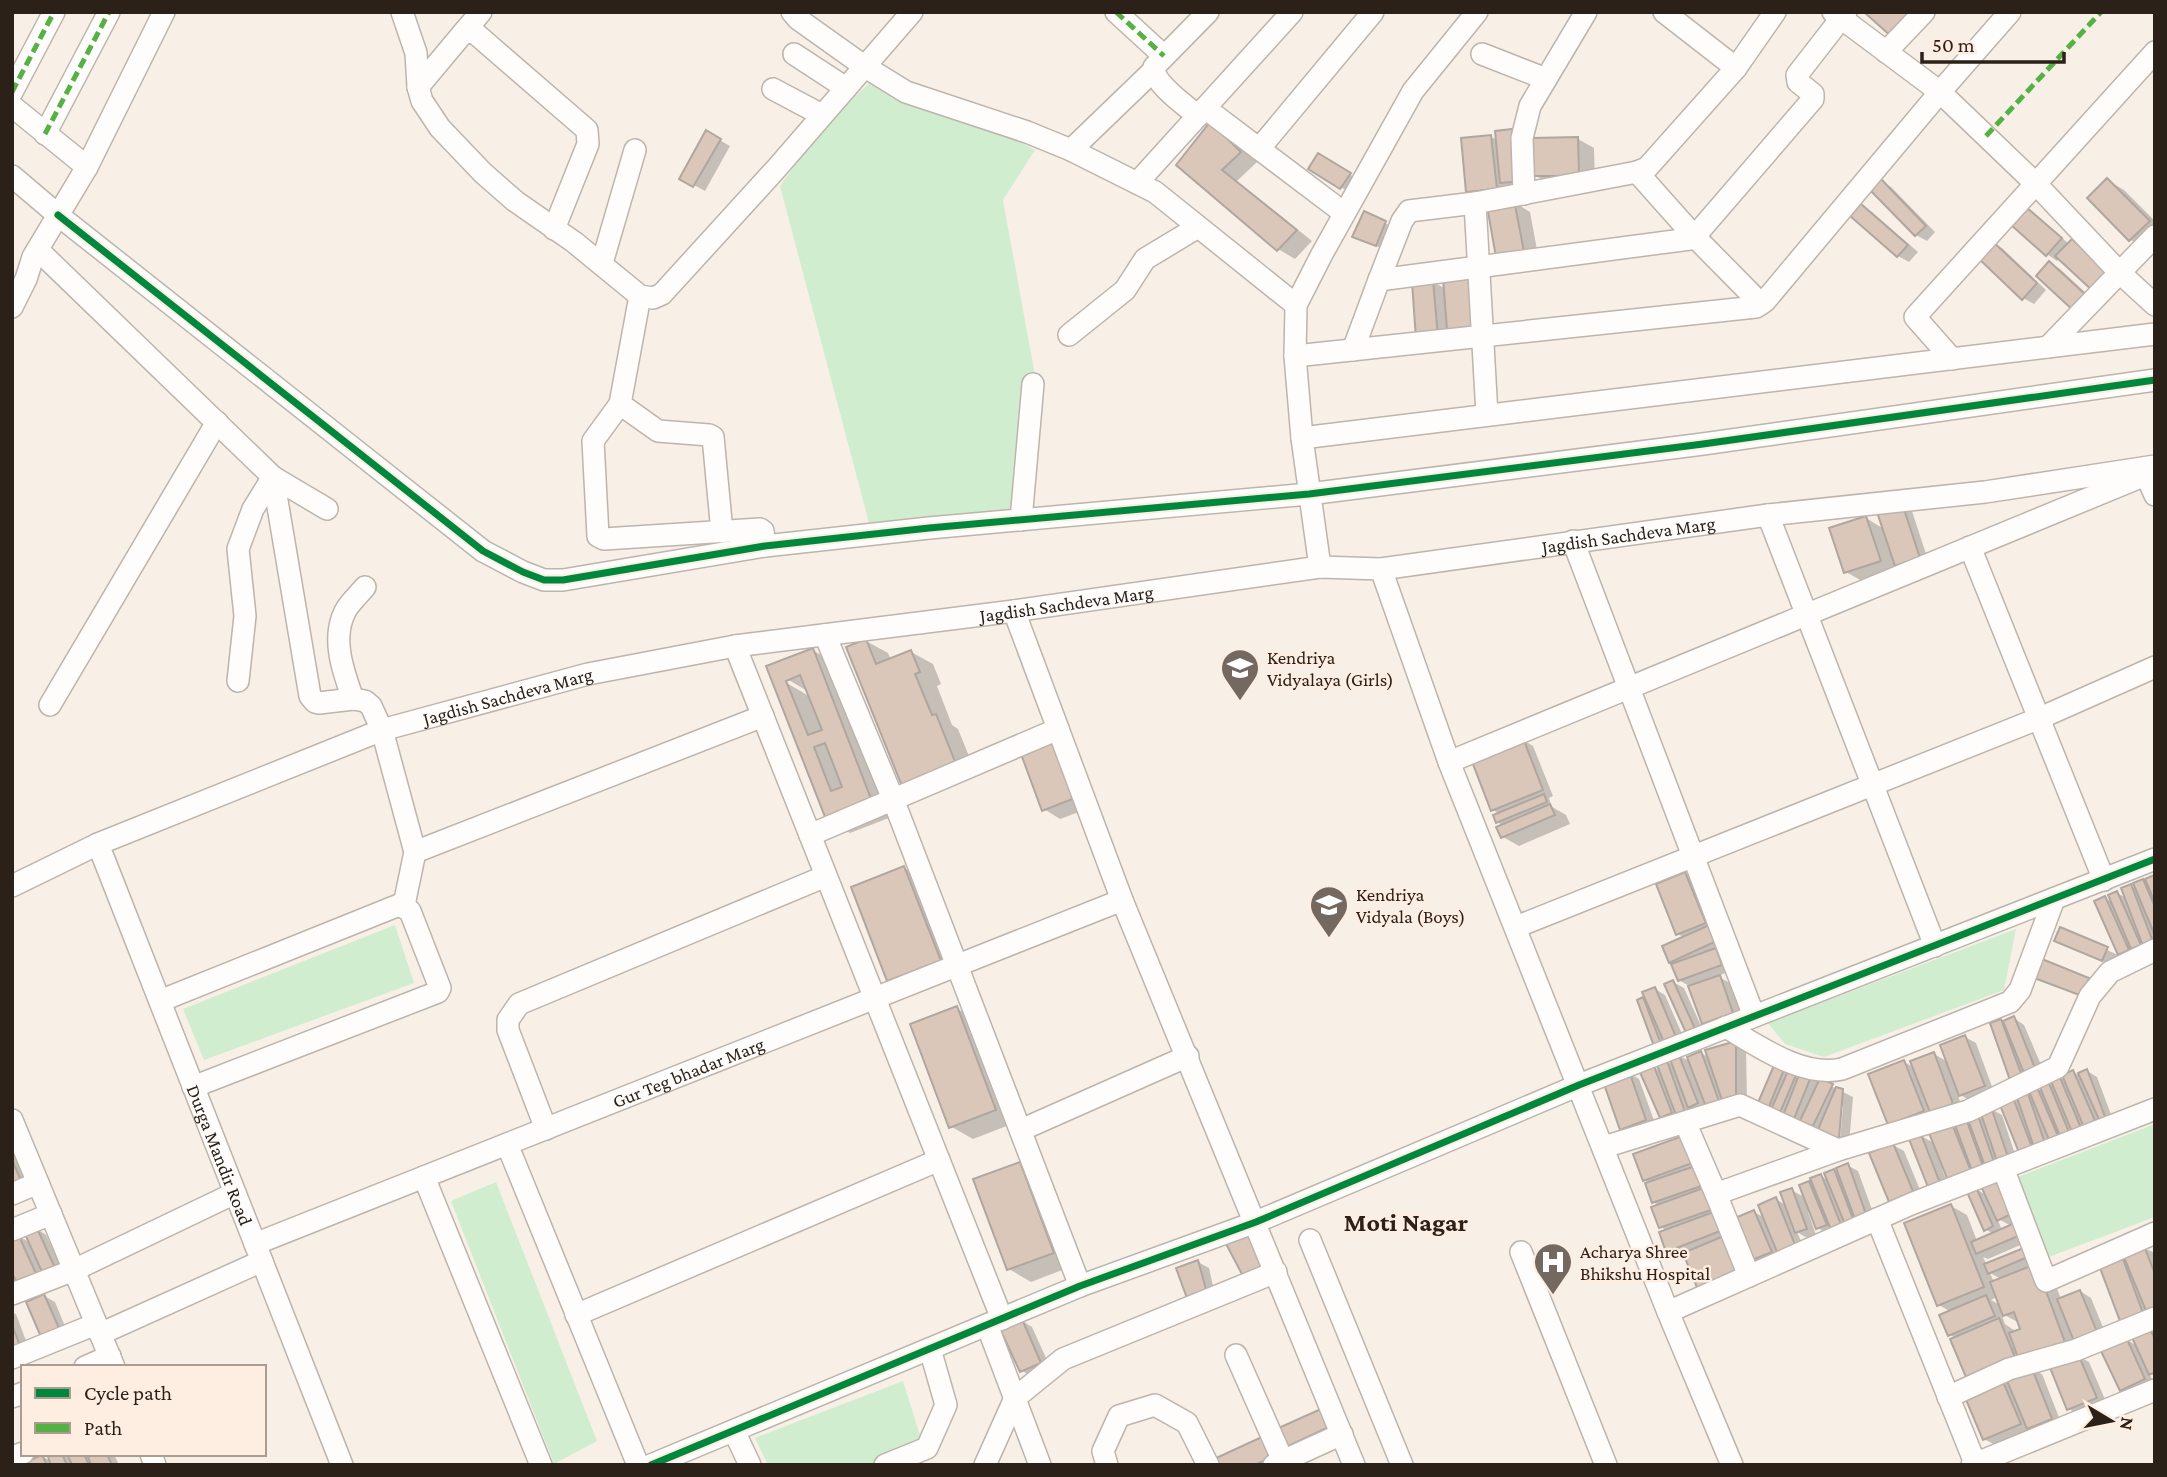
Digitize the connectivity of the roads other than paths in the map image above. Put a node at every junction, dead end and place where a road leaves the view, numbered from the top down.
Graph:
1 (54, 12) edge
2 (109, 12) edge
3 (164, 12) edge
4 (481, 12) edge
5 (792, 12) edge
6 (912, 12) edge
7 (1116, 12) edge
8 (1208, 12) edge
9 (1292, 12) edge
10 (1373, 12) edge
11 (1476, 12) edge
12 (1586, 12) edge
13 (1664, 12) edge
14 (1775, 12) edge
15 (1924, 12) edge
16 (2010, 12) edge
17 (1840, 14) edge
18 (407, 15) edge
19 (464, 32) junction
20 (1886, 52) junction
21 (794, 54) dead end
22 (1482, 54) dead end
23 (1159, 64) junction
24 (864, 66) junction
25 (2150, 66) edge
26 (1735, 68) junction
27 (1546, 79) junction
28 (418, 87) junction
29 (846, 88) junction
30 (773, 89) dead end
31 (12, 92) edge
32 (1940, 92) junction
33 (12, 106) edge
34 (1201, 112) junction
35 (822, 115) junction
36 (45, 134) junction
37 (1259, 149) junction
38 (635, 150) dead end
39 (1071, 150) junction
40 (87, 167) junction
41 (1637, 172) junction
42 (12, 176) edge
43 (1138, 183) junction
44 (2036, 184) junction
45 (1524, 194) junction
46 (1475, 202) junction
47 (1344, 213) junction
48 (58, 215) junction
49 (1198, 227) junction
50 (554, 229) junction
51 (1693, 236) junction
52 (2155, 236) edge
53 (36, 253) junction
54 (602, 263) junction
55 (1478, 268) junction
56 (2120, 273) junction
57 (14, 275) edge
58 (1379, 280) junction
59 (640, 296) junction
60 (1761, 304) junction
61 (1296, 305) junction
62 (2155, 305) edge
63 (12, 307) edge
64 (2155, 334) edge
65 (1069, 335) dead end
66 (1481, 336) junction
67 (2048, 347) junction
68 (1353, 350) junction
69 (1295, 356) junction
70 (1952, 359) junction
71 (2155, 380) edge
72 (1033, 384) dead end
73 (620, 404) junction
74 (1487, 415) junction
75 (216, 422) junction
76 (1302, 438) junction
77 (2152, 471) edge
78 (274, 477) junction
79 (1309, 494) junction
80 (2155, 495) edge
81 (327, 509) dead end
82 (1768, 515) junction
83 (1021, 520) junction
84 (722, 532) junction
85 (1573, 541) junction
86 (765, 546) junction
87 (1970, 547) junction
88 (1320, 567) junction
89 (1381, 569) junction
90 (365, 587) dead end
91 (1014, 611) junction
92 (1809, 614) junction
93 (825, 635) junction
94 (735, 646) junction
95 (2155, 667) edge
96 (239, 681) dead end
97 (1629, 688) junction
98 (353, 699) junction
99 (50, 705) dead end
100 (763, 716) junction
101 (2040, 718) junction
102 (1058, 729) junction
103 (382, 730) junction
104 (1449, 762) junction
105 (1873, 783) junction
106 (893, 799) junction
107 (810, 835) junction
108 (98, 844) junction
109 (415, 852) junction
110 (1694, 855) junction
111 (2155, 859) edge
112 (826, 876) junction
113 (2104, 880) junction
114 (12, 886) edge
115 (2054, 899) junction
116 (1122, 900) junction
117 (406, 908) junction
118 (1516, 927) junction
119 (1936, 946) junction
120 (2155, 950) edge
121 (958, 965) junction
122 (874, 998) junction
123 (160, 1001) junction
124 (1754, 1016) junction
125 (1726, 1027) junction
126 (1188, 1056) junction
127 (1579, 1085) junction
128 (194, 1087) junction
129 (2155, 1109) edge
130 (1685, 1122) junction
131 (13, 1126) edge
132 (546, 1129) junction
133 (1021, 1130) junction
134 (507, 1144) junction
135 (1604, 1147) junction
136 (1838, 1150) junction
137 (939, 1160) junction
138 (2003, 1168) junction
139 (424, 1177) junction
140 (38, 1183) junction
141 (235, 1193) junction
142 (12, 1194) edge
143 (1716, 1194) junction
144 (51, 1214) junction
145 (1877, 1219) junction
146 (1256, 1222) junction
147 (12, 1230) edge
148 (2155, 1233) edge
149 (1310, 1240) dead end
150 (258, 1252) junction
151 (1521, 1252) dead end
152 (74, 1269) junction
153 (1276, 1272) junction
154 (1749, 1276) junction
155 (1080, 1286) junction
156 (12, 1294) edge
157 (1668, 1312) junction
158 (576, 1315) junction
159 (2155, 1318) edge
160 (995, 1322) junction
161 (98, 1329) junction
162 (930, 1349) junction
163 (1236, 1355) dead end
164 (12, 1358) edge
165 (112, 1362) edge
166 (2155, 1390) edge
167 (1948, 1396) junction
168 (1015, 1398) junction
169 (734, 1431) junction
170 (1342, 1434) junction
171 (679, 1460) edge
172 (1279, 1463) edge
173 (1973, 1464) edge
174 (342, 1465) edge
175 (541, 1465) edge
176 (638, 1465) edge
177 (651, 1465) edge
178 (750, 1465) edge
179 (885, 1465) edge
180 (985, 1465) edge
181 (1040, 1465) edge
182 (1107, 1465) edge
183 (1208, 1465) edge
184 (1354, 1465) edge
185 (1402, 1465) edge
186 (1606, 1465) edge
187 (1732, 1465) edge

1 - 31 street
2 - 36 street
3 - 40 street
4 - 19 street
5 - 24 street
6 - 24 street
7 - 23 street
8 - 23 street
9 - 34 street
10 - 37 street
11 - 47 street
12 - 27 street
13 - 26 street
14 - 26 street
15 - 20 street
16 - 32 street
17 - 20 street
17 - 51 street
18 - 28 street
19 - 28 street
19 - 50 street
20 - 32 street
21 - 29 street
22 - 27 street
23 - 34 street
23 - 39 street
24 - 29 street
24 - 39 street
25 - 44 street
26 - 41 street
27 - 45 street
28 - 50 street
29 - 35 street
30 - 35 street
32 - 44 street
32 - 60 street
33 - 36 street
34 - 37 street
34 - 43 street
35 - 59 street
36 - 40 street
37 - 47 street
38 - 54 street
39 - 43 street
40 - 48 street
41 - 45 street
41 - 51 street
42 - 48 street
43 - 49 street
44 - 56 street
44 - 70 street
45 - 46 street
46 - 55 street
46 - 58 street
47 - 61 street
48 - 53 street
48 - 86 street
49 - 61 street
49 - 65 street
50 - 54 street
51 - 55 street
51 - 60 street
52 - 56 street
53 - 57 street
53 - 63 street
53 - 75 street
54 - 59 street
55 - 58 street
55 - 66 street
56 - 62 street
56 - 67 street
58 - 68 street
59 - 73 street
60 - 66 street
61 - 69 street
64 - 67 street
66 - 68 street
66 - 74 street
67 - 70 street
68 - 69 street
69 - 76 street
70 - 74 street
71 - 79 street
72 - 83 street
73 - 84 street
73 - 84 street
74 - 76 street
75 - 78 street
75 - 99 street
76 - 79 street
77 - 80 street
77 - 82 street, Jagdish Sachdeva Marg
77 - 87 street
78 - 81 street
78 - 96 street
78 - 98 street
79 - 83 street
79 - 88 street
82 - 85 street, Jagdish Sachdeva Marg
82 - 92 street
83 - 86 street
84 - 86 street
85 - 89 street, Jagdish Sachdeva Marg
85 - 97 street
87 - 92 street
87 - 101 street
88 - 89 street, Jagdish Sachdeva Marg
88 - 91 street, Jagdish Sachdeva Marg
89 - 104 street
90 - 98 street
91 - 93 street, Jagdish Sachdeva Marg
91 - 102 street
92 - 97 street
92 - 105 street
93 - 94 street, Jagdish Sachdeva Marg
93 - 106 street
94 - 100 street
94 - 103 street, Jagdish Sachdeva Marg
95 - 101 street
97 - 104 street
97 - 110 street
98 - 103 street
100 - 107 street
100 - 109 street
101 - 105 street
101 - 113 street
102 - 106 street
102 - 116 street
103 - 108 street, Jagdish Sachdeva Marg
103 - 109 street
104 - 118 street
105 - 110 street
105 - 119 street
106 - 107 street
106 - 121 street
107 - 112 street
108 - 114 street, Jagdish Sachdeva Marg
108 - 123 street, Durga Mandir Road
109 - 117 street
110 - 118 street
110 - 124 street
111 - 113 street
112 - 122 street
112 - 132 street
113 - 115 street
115 - 119 street
115 - 125 street
116 - 121 street, Gur Teg bhadar Marg
116 - 126 street
117 - 123 street
117 - 128 street
118 - 127 street
119 - 124 street
120 - 136 street
121 - 122 street, Gur Teg bhadar Marg
121 - 133 street
122 - 132 street, Gur Teg bhadar Marg
122 - 137 street
123 - 128 street, Durga Mandir Road
124 - 125 street
125 - 127 street
126 - 133 street
126 - 146 street
127 - 135 street
127 - 146 street
128 - 141 street, Durga Mandir Road
129 - 138 street
130 - 135 street
130 - 136 street
130 - 143 street
131 - 140 street
132 - 134 street, Gur Teg bhadar Marg
133 - 155 street
134 - 139 street, Gur Teg bhadar Marg
134 - 158 street
135 - 157 street
136 - 143 street
137 - 158 street
137 - 160 street
138 - 145 street
138 - 148 street
139 - 150 street, Gur Teg bhadar Marg
139 - 175 street
140 - 142 street
140 - 144 street
141 - 150 street, Durga Mandir Road
141 - 152 street
143 - 154 street
144 - 147 street
144 - 152 street
145 - 154 street
145 - 167 street
146 - 153 street
146 - 155 street
149 - 185 street
150 - 161 street, Gur Teg bhadar Marg
150 - 174 street, Durga Mandir Road
151 - 186 street
152 - 156 street
152 - 161 street
153 - 168 street
153 - 170 street
154 - 157 street
155 - 160 street
157 - 187 street
158 - 176 street
159 - 167 street
160 - 162 street
160 - 168 street
161 - 164 street, Gur Teg bhadar Marg
161 - 165 street
162 - 169 street
162 - 179 street
163 - 172 street
166 - 173 street
167 - 173 street
168 - 180 street
168 - 181 street
169 - 171 street
169 - 178 street
170 - 172 street
170 - 184 street
171 - 177 street
182 - 183 street

